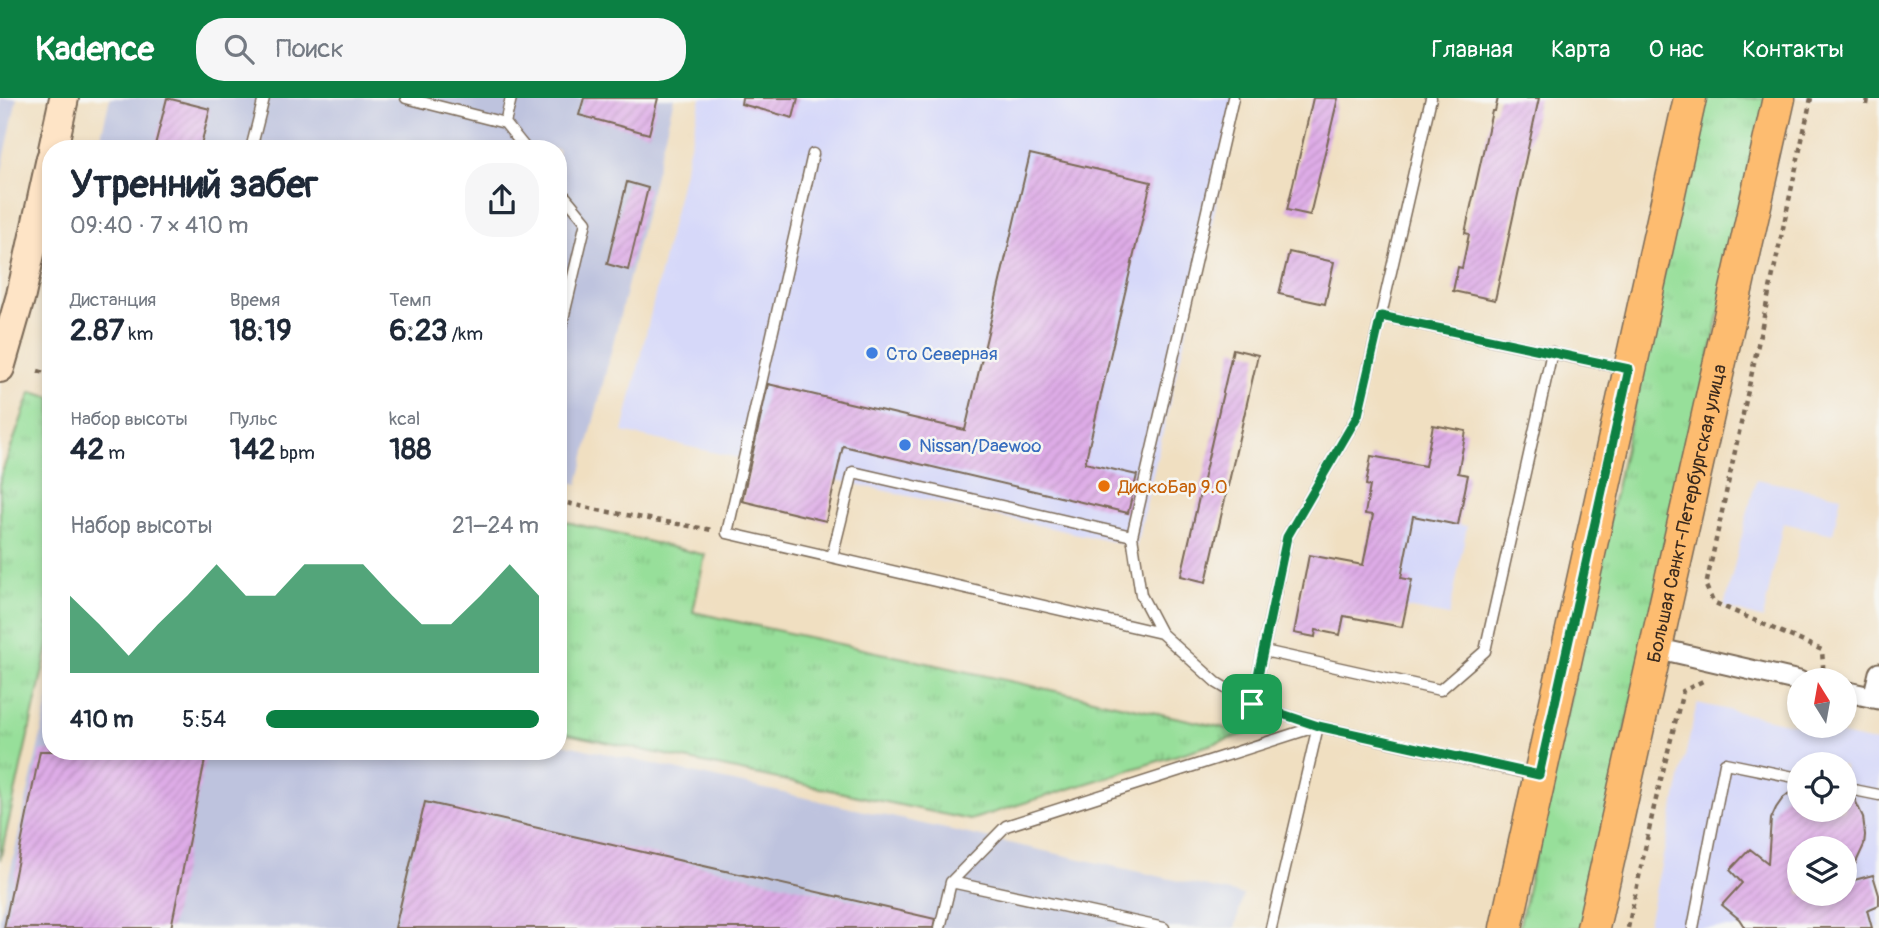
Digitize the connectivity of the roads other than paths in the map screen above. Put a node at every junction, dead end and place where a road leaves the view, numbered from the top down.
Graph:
1 (64, 98) edge
2 (264, 98) edge
3 (406, 98) edge
4 (511, 98) edge
5 (1233, 98) edge
6 (1431, 98) edge
7 (1689, 98) edge
8 (1779, 98) edge
9 (505, 123) junction
10 (55, 140) edge
11 (253, 140) edge
12 (519, 140) edge
13 (813, 154) dead end
14 (42, 199) edge
15 (567, 199) edge
16 (567, 302) edge
17 (1381, 316) junction
18 (1552, 352) junction
19 (0, 368) edge
20 (1629, 369) junction
21 (1132, 536) junction
22 (832, 557) junction
23 (1161, 632) junction
24 (1656, 648) junction
25 (1264, 651) junction
26 (1879, 673) edge
27 (1787, 678) edge
28 (1857, 694) edge
29 (1876, 698) edge
30 (1252, 704) junction
31 (1318, 726) junction
32 (1539, 775) junction
33 (1787, 775) edge
34 (1857, 791) edge
35 (1879, 795) edge
36 (951, 882) junction
37 (940, 928) edge
38 (1164, 928) edge
39 (1272, 928) edge
40 (1506, 928) edge
41 (1593, 928) edge
42 (1693, 928) edge

1 - 10 main road
2 - 11 lane
3 - 9 lane
4 - 9 lane
5 - 21 lane
6 - 17 lane
7 - 20 main road
8 - 24 main road, Большая Санкт-Петербургская улица
9 - 12 lane
13 - 22 lane
14 - 19 main road
15 - 16 lane
17 - 18 lane
17 - 25 lane
18 - 20 lane
18 - 25 lane
20 - 32 main road
21 - 22 lane
21 - 23 lane
22 - 23 lane
23 - 30 lane
24 - 27 street
24 - 41 main road, Большая Санкт-Петербургская улица
25 - 30 lane
26 - 29 street
28 - 29 street
30 - 31 lane
31 - 32 lane
31 - 36 lane
31 - 39 lane
32 - 40 main road
33 - 42 lane
34 - 35 lane
36 - 37 lane
36 - 38 lane

